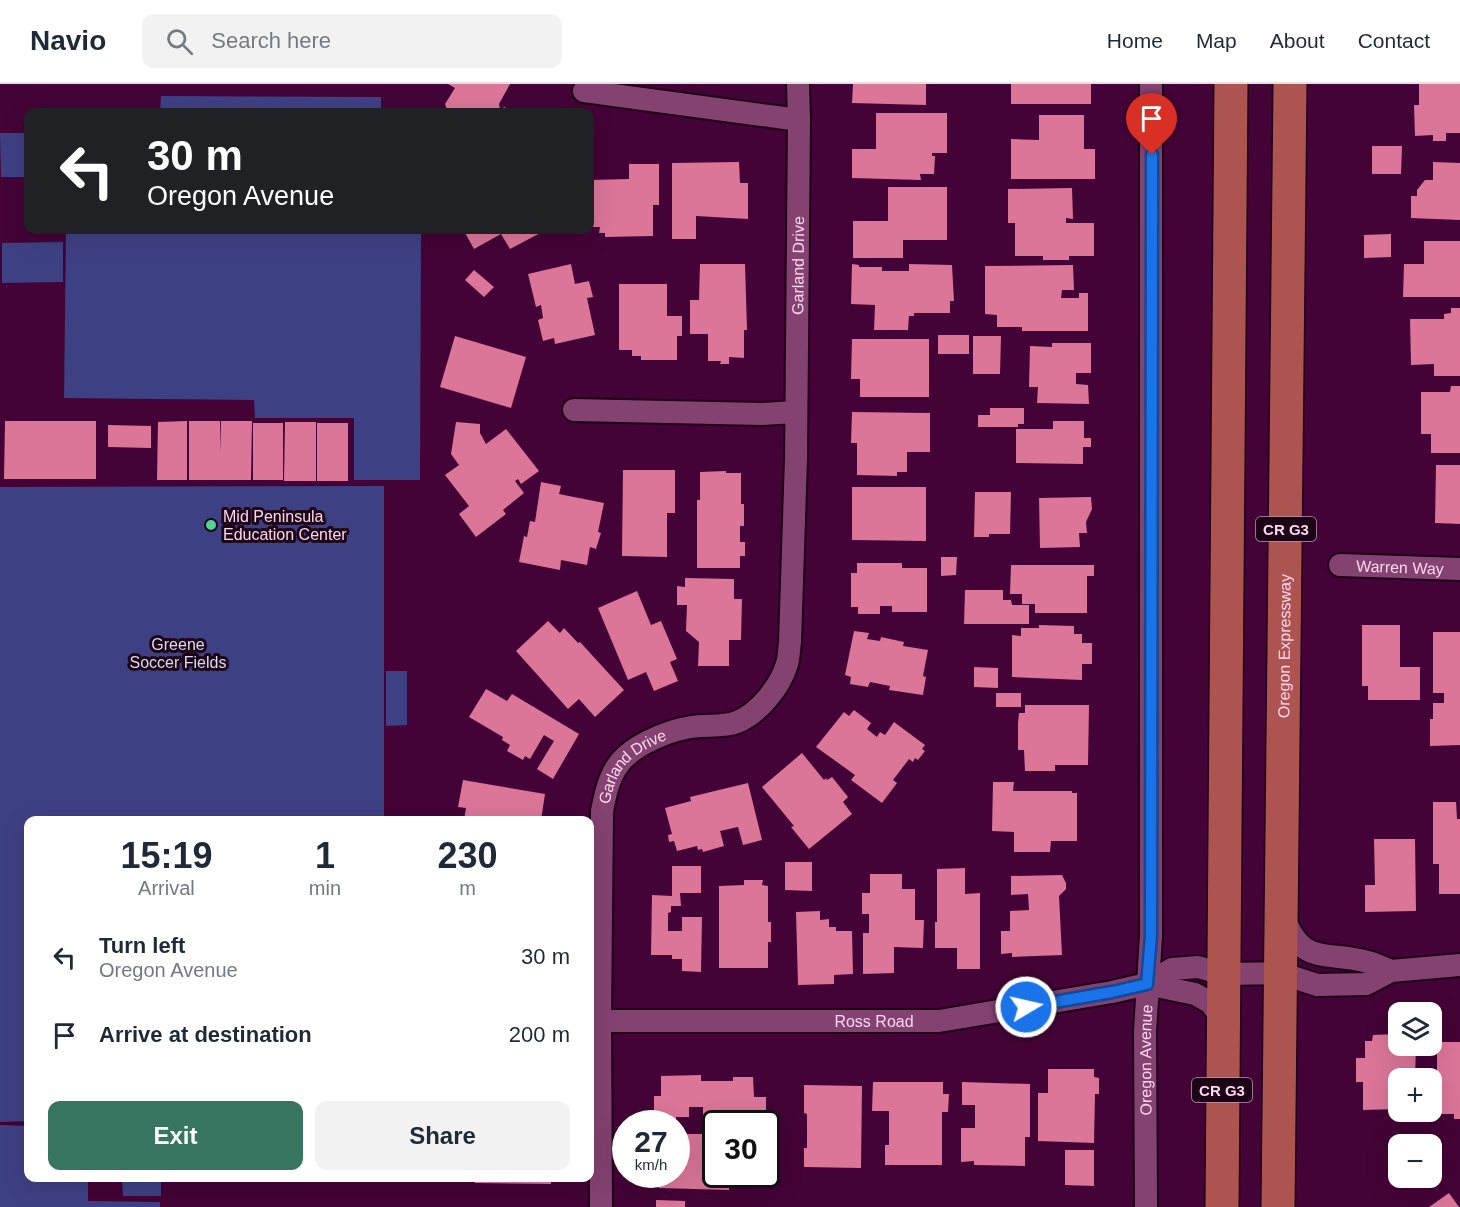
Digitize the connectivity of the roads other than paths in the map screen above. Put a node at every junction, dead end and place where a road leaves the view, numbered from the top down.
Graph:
1 (798, 84) edge
2 (1152, 84) edge
3 (1231, 84) edge
4 (1290, 84) edge
5 (584, 91) dead end
6 (799, 120) junction
7 (574, 410) dead end
8 (795, 412) junction
9 (1340, 565) dead end
10 (1460, 569) edge
11 (1281, 908) junction
12 (1460, 965) edge
13 (1391, 971) junction
14 (1280, 973) junction
15 (1223, 974) junction
16 (1147, 984) junction
17 (600, 1021) junction
18 (1223, 1021) junction
19 (602, 1207) edge
20 (1146, 1207) edge
21 (1221, 1207) edge
22 (1278, 1207) edge

1 - 6 street, Garland Drive
2 - 16 street, Oregon Avenue
3 - 15 main road, CR G3
4 - 11 main road, Oregon Expressway / CR G3
5 - 6 street
6 - 8 street, Garland Drive
7 - 8 street
8 - 17 street, Garland Drive
9 - 10 street, Warren Way
11 - 13 street
11 - 14 main road, Oregon Expressway / CR G3
12 - 13 street, Ross Road
13 - 14 street, Ross Road
14 - 15 street, Ross Road
14 - 22 main road, Oregon Expressway / CR G3
15 - 16 street, Ross Road
15 - 18 main road, CR G3
16 - 17 street, Ross Road
16 - 18 street, Ross Road
16 - 20 street, Oregon Avenue
17 - 19 street, Garland Drive
18 - 21 main road, CR G3

